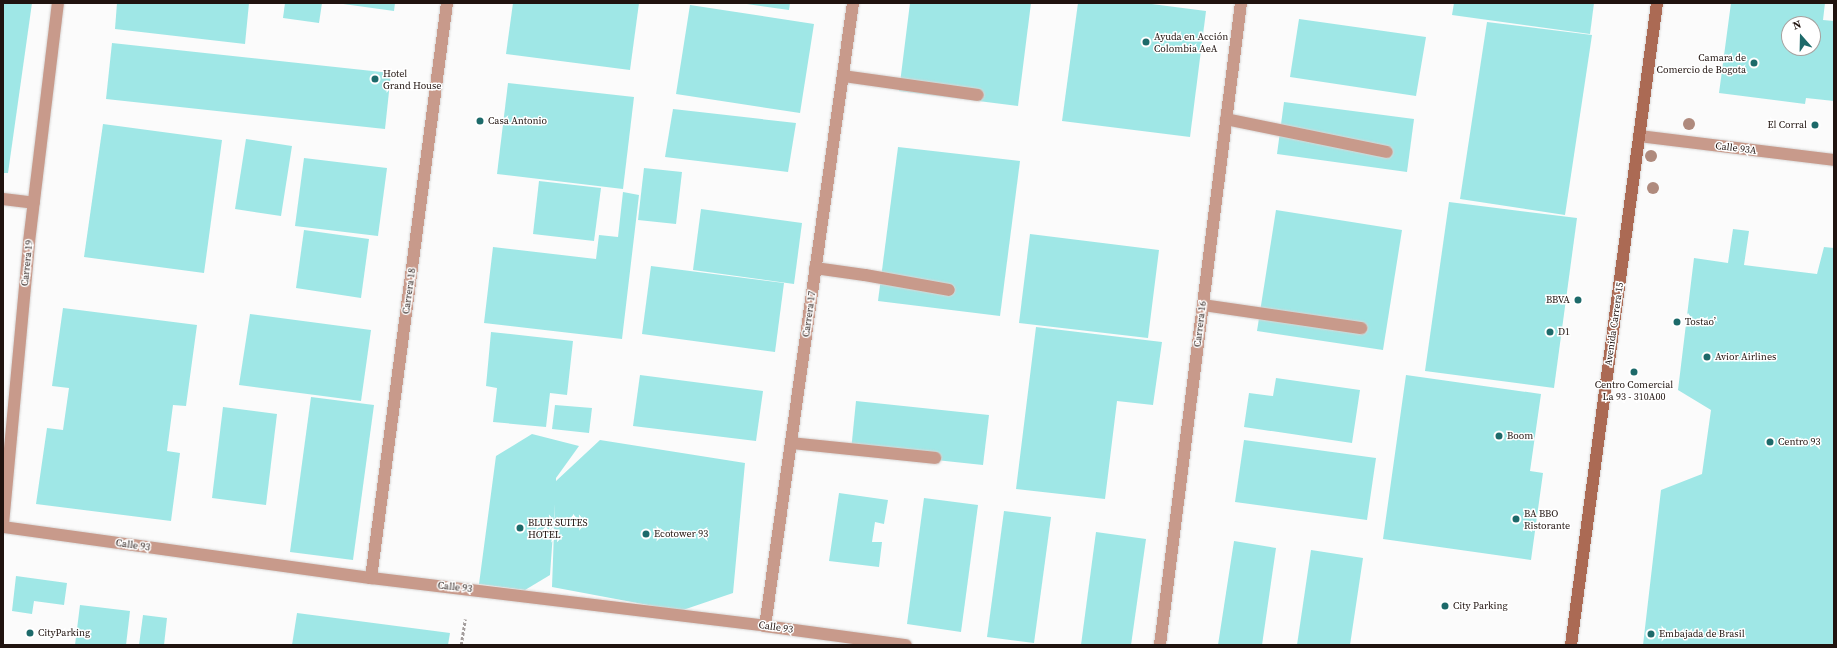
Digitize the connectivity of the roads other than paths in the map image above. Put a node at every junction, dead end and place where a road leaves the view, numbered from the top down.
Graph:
1 (58, 3) edge
2 (447, 3) edge
3 (853, 3) edge
4 (1241, 3) edge
5 (1657, 3) edge
6 (843, 76) junction
7 (978, 95) dead end
8 (1226, 119) junction
9 (1639, 136) junction
10 (1387, 152) dead end
11 (1834, 160) edge
12 (3, 199) edge
13 (34, 203) junction
14 (815, 268) junction
15 (949, 290) dead end
16 (1203, 305) junction
17 (1361, 328) dead end
18 (791, 443) junction
19 (935, 458) dead end
20 (3, 524) edge
21 (3, 527) edge
22 (371, 578) junction
23 (765, 626) junction
24 (906, 645) edge
25 (1160, 645) edge
26 (1571, 645) edge

1 - 13 street, Carrera 19
2 - 22 street, Carrera 18
3 - 6 street, Carrera 17
4 - 8 street, Carrera 16
5 - 9 main road, Avenida Carrera 15
6 - 7 street
6 - 14 street, Carrera 17
8 - 10 street
8 - 16 street, Carrera 16
9 - 11 street, Calle 93A
9 - 26 main road, Avenida Carrera 15
12 - 13 street
13 - 20 street, Carrera 19
14 - 15 street
14 - 18 street, Carrera 17
16 - 17 street
16 - 25 street, Carrera 16
18 - 19 street
18 - 23 street, Carrera 17
21 - 22 street, Calle 93
22 - 23 street, Calle 93
23 - 24 street, Calle 93

